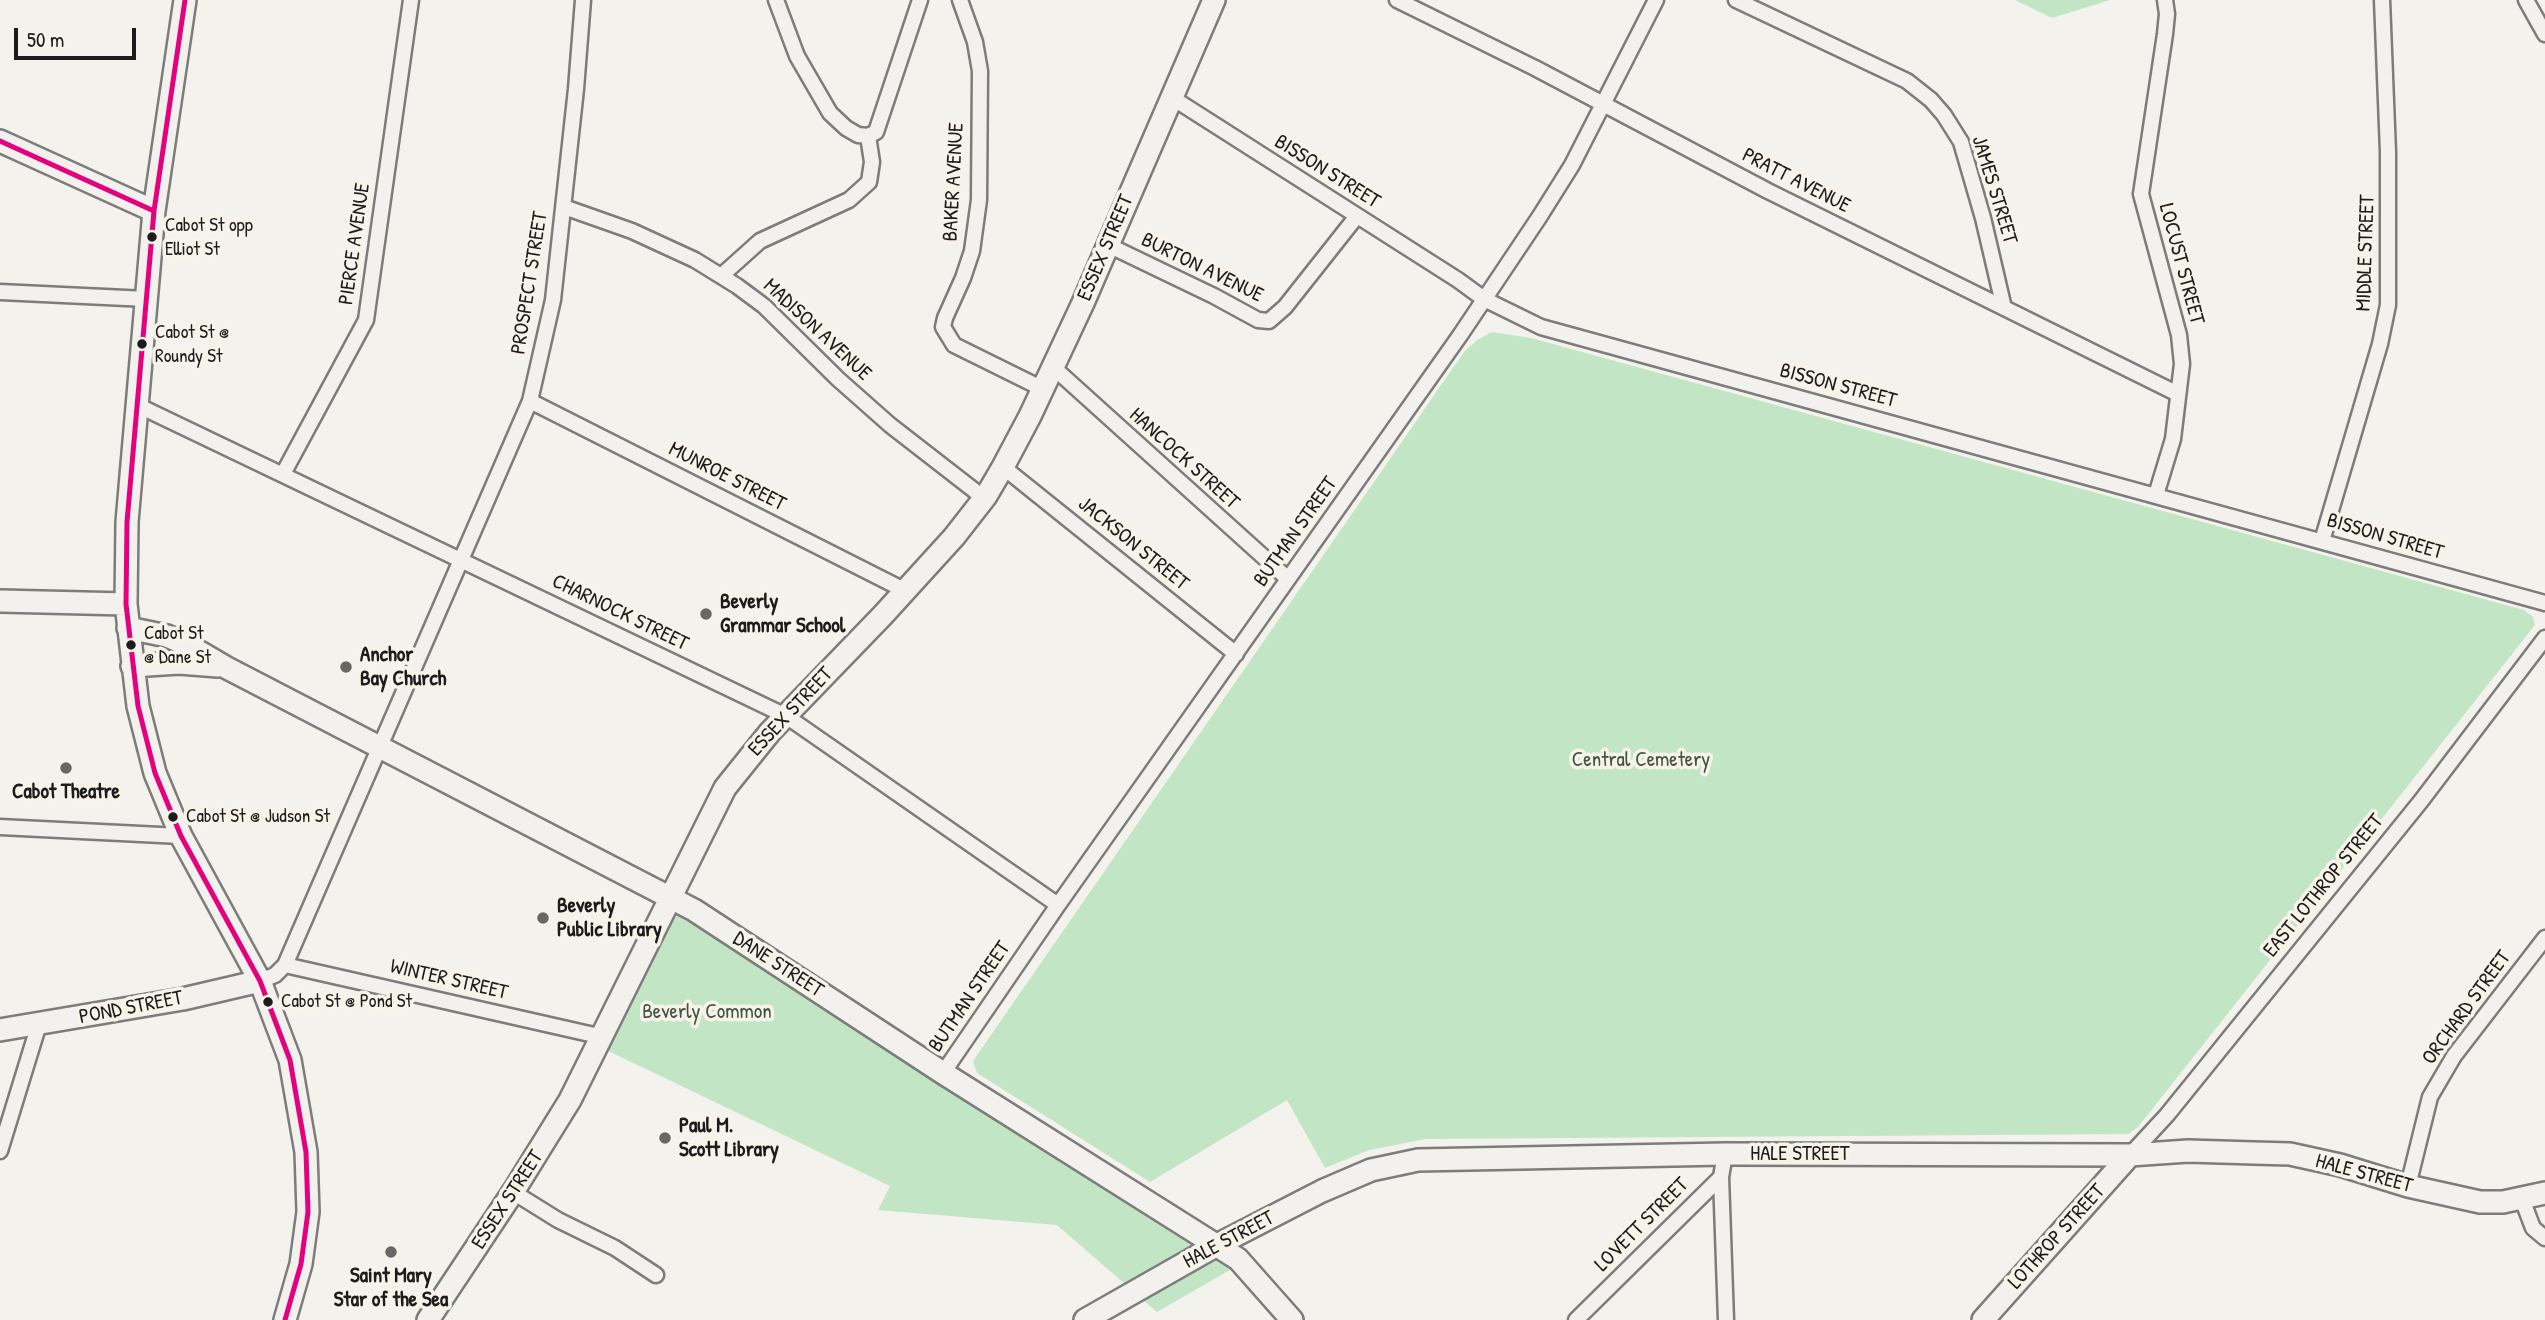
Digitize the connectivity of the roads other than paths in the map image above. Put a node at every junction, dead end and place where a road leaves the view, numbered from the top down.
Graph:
1 (185, 0) edge
2 (411, 0) edge
3 (583, 0) edge
4 (776, 0) edge
5 (920, 0) edge
6 (960, 0) edge
7 (1214, 0) edge
8 (1656, 0) edge
9 (1736, 0) edge
10 (2165, 0) edge
11 (2382, 0) edge
12 (2526, 0) edge
13 (1403, 2) edge
14 (2545, 34) edge
15 (1171, 97) junction
16 (1603, 104) junction
17 (867, 136) junction
18 (0, 141) edge
19 (564, 206) junction
20 (154, 211) junction
21 (1357, 216) junction
22 (1108, 245) junction
23 (721, 276) junction
24 (0, 292) edge
25 (147, 299) junction
26 (1484, 299) junction
27 (2004, 308) junction
28 (1054, 368) junction
29 (1043, 389) junction
30 (2178, 394) junction
31 (530, 401) junction
32 (138, 405) junction
33 (1003, 467) junction
34 (283, 474) junction
35 (2156, 495) junction
36 (984, 498) junction
37 (2322, 541) junction
38 (463, 560) junction
39 (1288, 579) junction
40 (906, 591) junction
41 (0, 601) edge
42 (2545, 603) edge
43 (126, 604) junction
44 (128, 628) junction
45 (2545, 638) edge
46 (1236, 654) junction
47 (132, 666) junction
48 (227, 668) junction
49 (786, 716) junction
50 (379, 746) junction
51 (0, 827) edge
52 (181, 836) junction
53 (672, 898) junction
54 (1058, 905) junction
55 (2545, 938) edge
56 (285, 965) junction
57 (260, 981) junction
58 (38, 1024) junction
59 (0, 1030) edge
60 (603, 1037) junction
61 (943, 1073) junction
62 (0, 1151) edge
63 (1725, 1154) junction
64 (2130, 1155) junction
65 (1721, 1177) junction
66 (2408, 1186) junction
67 (513, 1192) junction
68 (2545, 1193) edge
69 (2522, 1199) junction
70 (2545, 1238) edge
71 (1217, 1245) junction
72 (656, 1275) dead end
73 (285, 1320) edge
74 (428, 1320) edge
75 (1085, 1320) edge
76 (1292, 1320) edge
77 (1576, 1320) edge
78 (1726, 1320) edge
79 (1983, 1320) edge

1 - 20 main road
2 - 34 street, PIERCE AVENUE
3 - 19 street, PROSPECT STREET
4 - 17 street
5 - 17 street
6 - 29 street, BAKER AVENUE
7 - 15 main road, ESSEX STREET
8 - 16 street, BUTMAN STREET
9 - 27 street, JAMES STREET
10 - 30 street, LOCUST STREET
11 - 37 street, MIDDLE STREET
12 - 14 street
13 - 16 street, PRATT AVENUE
15 - 21 street, BISSON STREET
15 - 22 main road, ESSEX STREET
16 - 26 street, BUTMAN STREET
16 - 27 street, PRATT AVENUE
17 - 23 street
18 - 20 main road
19 - 23 street, MADISON AVENUE
19 - 31 street, PROSPECT STREET
20 - 25 main road
21 - 22 street, BURTON AVENUE
21 - 26 street, BISSON STREET
22 - 28 main road, ESSEX STREET
23 - 36 street, MADISON AVENUE
24 - 25 street
25 - 32 main road
26 - 35 street, BISSON STREET
26 - 39 street, BUTMAN STREET
27 - 30 street, PRATT AVENUE
28 - 29 main road, ESSEX STREET
28 - 39 street, HANCOCK STREET
29 - 33 main road, ESSEX STREET
30 - 35 street, LOCUST STREET
31 - 38 street, PROSPECT STREET
31 - 40 street, MUNROE STREET
32 - 34 street, CHARNOCK STREET
32 - 43 main road
33 - 36 main road, ESSEX STREET
33 - 46 street, JACKSON STREET
34 - 38 street, CHARNOCK STREET
35 - 37 street, BISSON STREET
36 - 40 main road, ESSEX STREET
37 - 42 street, BISSON STREET
38 - 49 street, CHARNOCK STREET
38 - 50 street, PROSPECT STREET
39 - 46 street, BUTMAN STREET
40 - 49 main road, ESSEX STREET
41 - 43 main road
43 - 44 main road
44 - 47 main road
44 - 48 main road, DANE STREET
45 - 64 street, EAST LOTHROP STREET
46 - 54 street, BUTMAN STREET
47 - 48 main road, DANE STREET
47 - 52 main road
48 - 50 main road, DANE STREET
49 - 53 main road, ESSEX STREET
49 - 54 street, CHARNOCK STREET
50 - 53 main road, DANE STREET
50 - 56 street, PROSPECT STREET
51 - 52 street
52 - 57 main road
53 - 60 main road, ESSEX STREET
53 - 61 main road, DANE STREET
54 - 61 street, BUTMAN STREET
55 - 66 street, ORCHARD STREET
56 - 57 street
56 - 60 street, WINTER STREET
57 - 58 main road, POND STREET
57 - 73 main road
58 - 59 main road, POND STREET
58 - 62 street
60 - 67 main road, ESSEX STREET
61 - 71 main road, DANE STREET
63 - 64 main road, HALE STREET
63 - 65 street, LOVETT STREET
63 - 71 main road, HALE STREET
64 - 66 main road, HALE STREET
64 - 79 main road, LOTHROP STREET
65 - 77 street, LOVETT STREET
65 - 78 street
66 - 69 main road, HALE STREET
67 - 72 street
67 - 74 main road, ESSEX STREET
68 - 69 main road, HALE STREET
69 - 70 street
71 - 75 main road, HALE STREET
71 - 76 main road, DANE STREET

